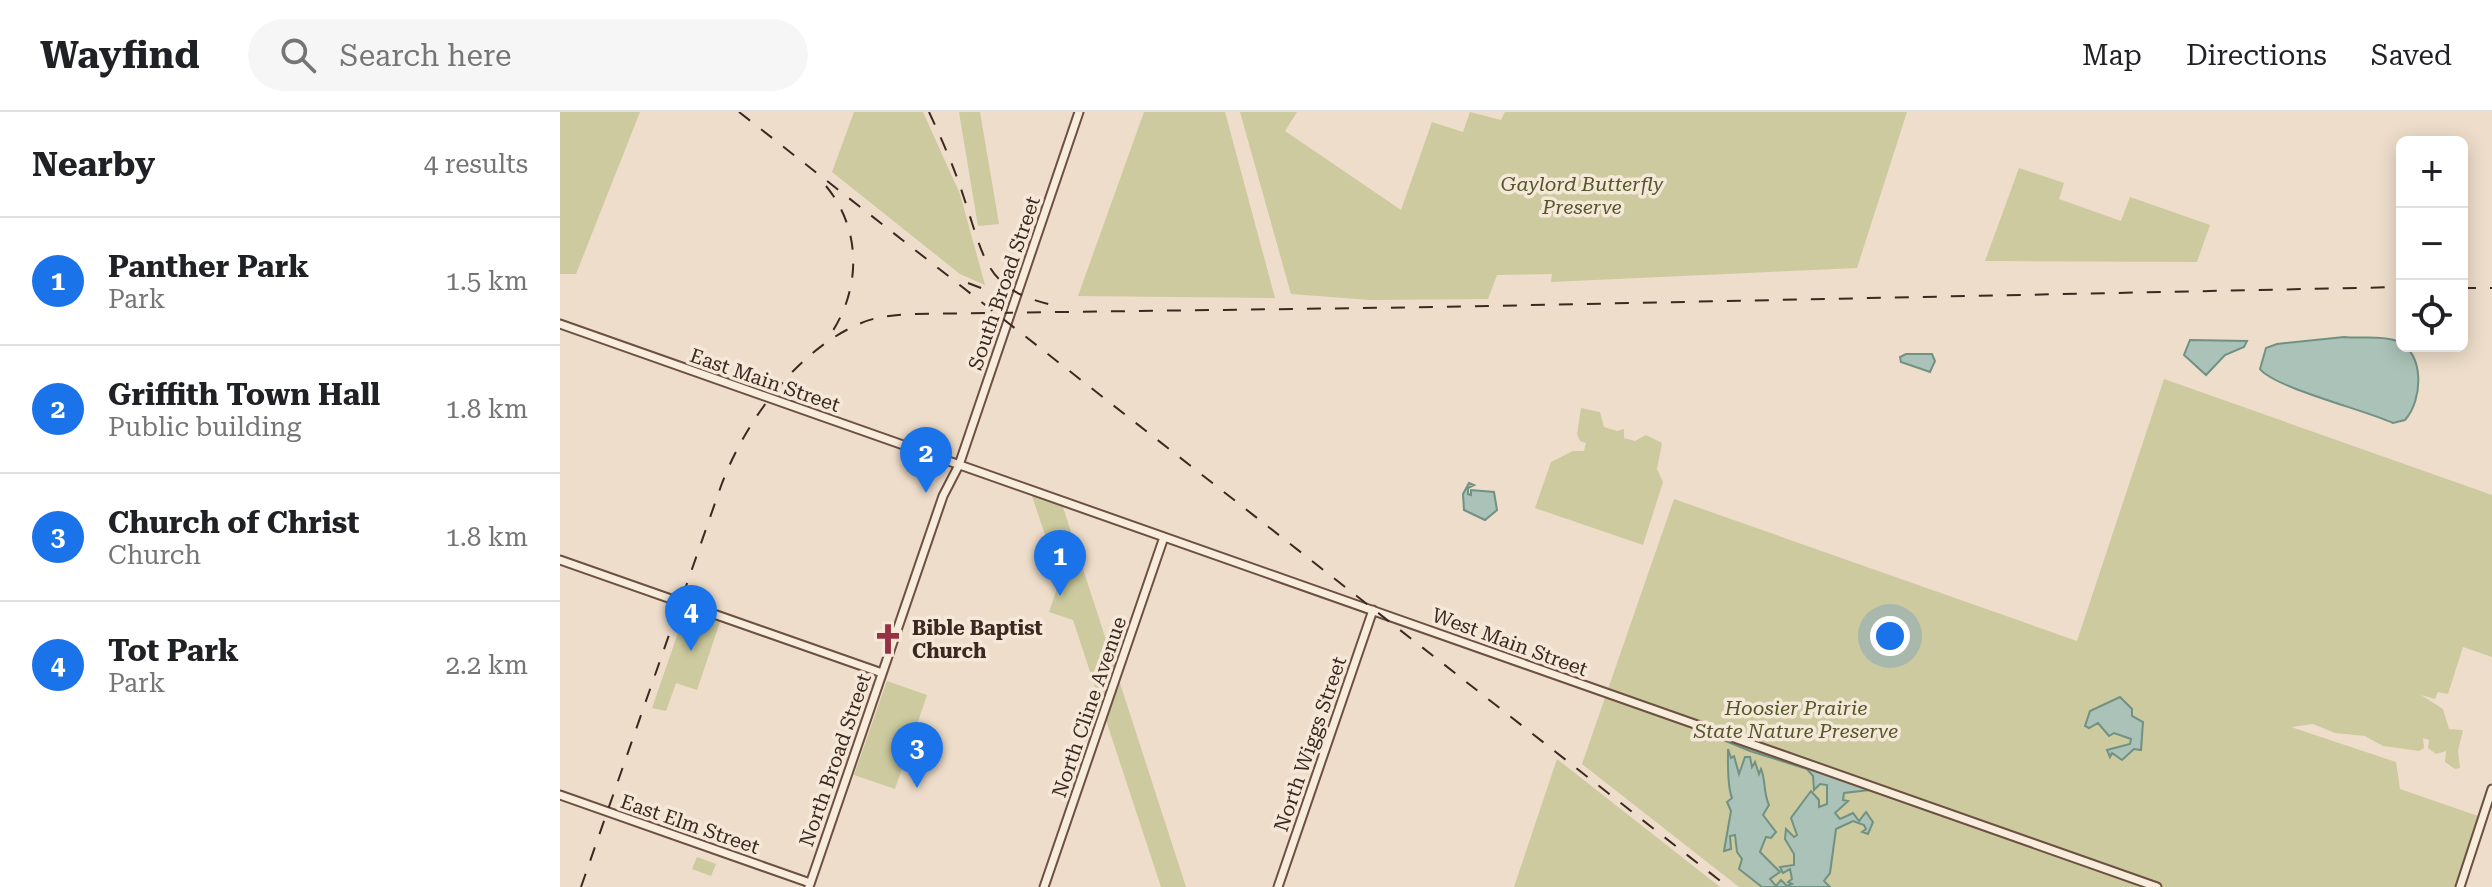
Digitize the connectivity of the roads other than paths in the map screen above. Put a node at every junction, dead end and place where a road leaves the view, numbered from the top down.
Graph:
1 (1079, 112) edge
2 (560, 324) edge
3 (959, 465) junction
4 (1164, 537) junction
5 (560, 560) edge
6 (1373, 610) junction
7 (882, 673) junction
8 (2492, 789) edge
9 (560, 795) edge
10 (810, 885) edge
11 (1044, 887) edge
12 (1278, 887) edge
13 (2157, 887) edge
14 (2460, 887) edge

1 - 3 street, South Broad Street
2 - 3 street, East Main Street
3 - 4 street, West Main Street
3 - 7 street, North Broad Street
4 - 6 street, West Main Street
4 - 11 street, North Cline Avenue
5 - 7 street
6 - 12 street, North Wiggs Street
6 - 13 street, West Main Street
7 - 10 street, North Broad Street
8 - 14 street
9 - 10 street, East Elm Street

